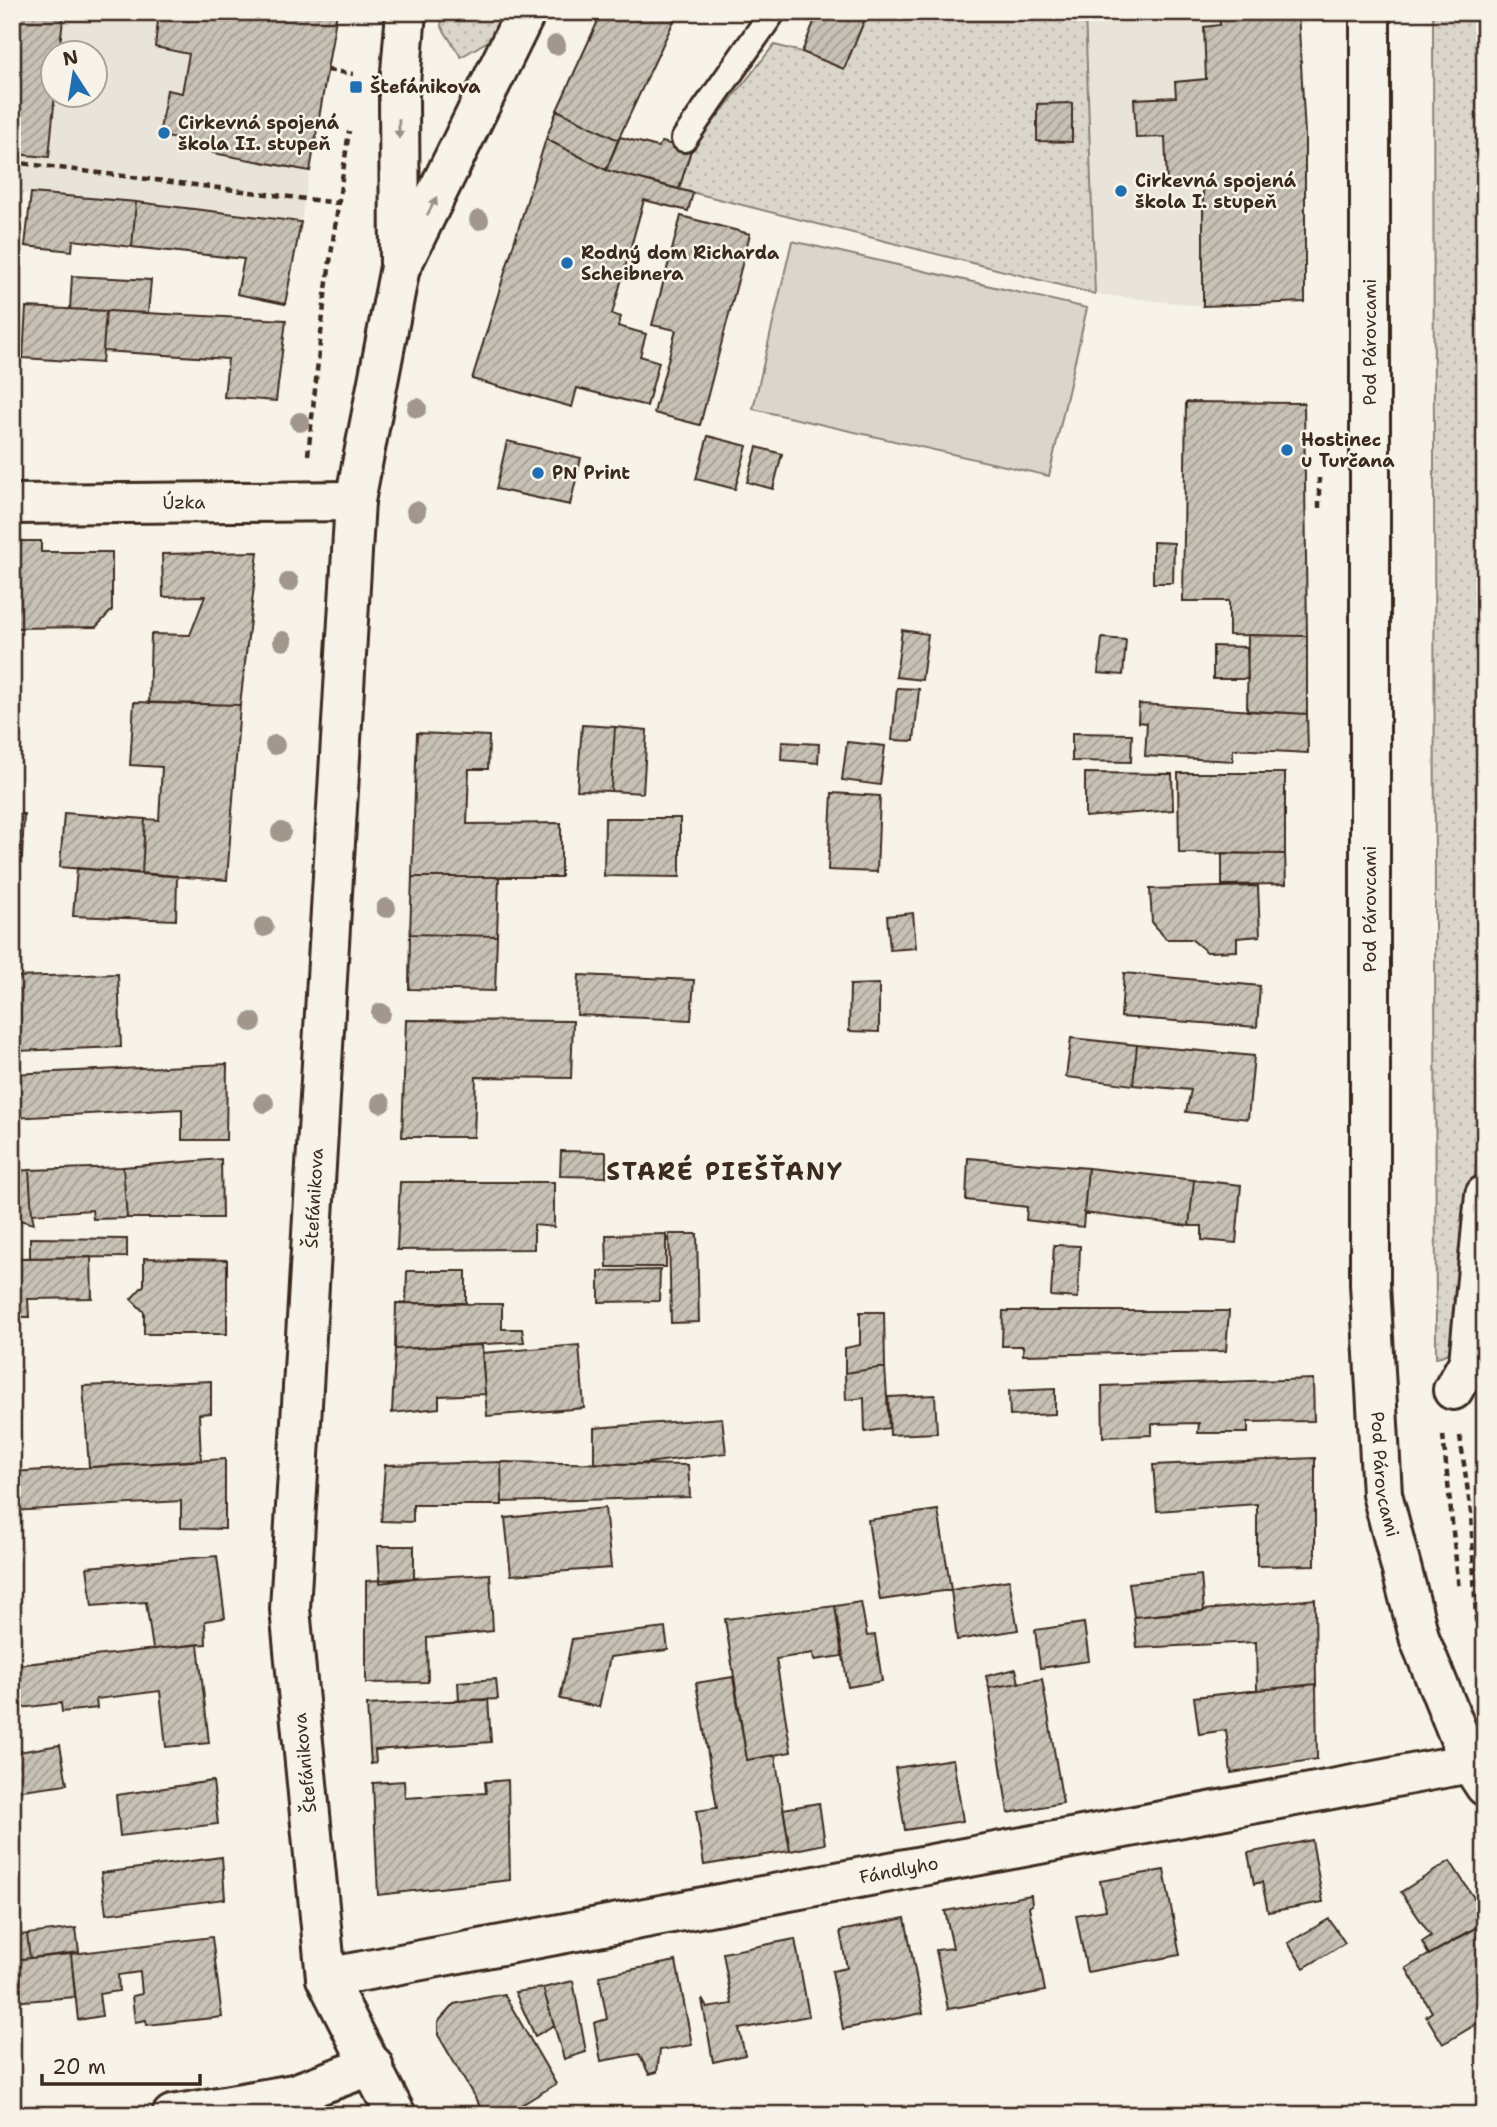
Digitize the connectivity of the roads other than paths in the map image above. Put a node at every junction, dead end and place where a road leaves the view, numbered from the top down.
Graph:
1 (406, 12) edge
2 (526, 12) edge
3 (773, 12) edge
4 (1370, 12) edge
5 (684, 139) dead end
6 (400, 267) junction
7 (355, 501) junction
8 (12, 504) edge
9 (1485, 1195) edge
10 (1453, 1390) road end
11 (1477, 1774) edge
12 (326, 1978) junction
13 (373, 2065) junction
14 (297, 2104) edge
15 (172, 2115) edge
16 (396, 2115) edge

1 -> 6 street, Štefánikova
6 -> 2 street, Štefánikova
3 - 5 lane
4 - 11 street, Pod Párovcami
6 - 7 street, Štefánikova
7 - 8 street, Úzka
7 - 12 street, Štefánikova
9 - 10 street
11 - 12 street, Fándlyho
12 - 13 street, Štefánikova
13 - 14 street
13 - 16 street, Štefánikova
14 - 15 street

